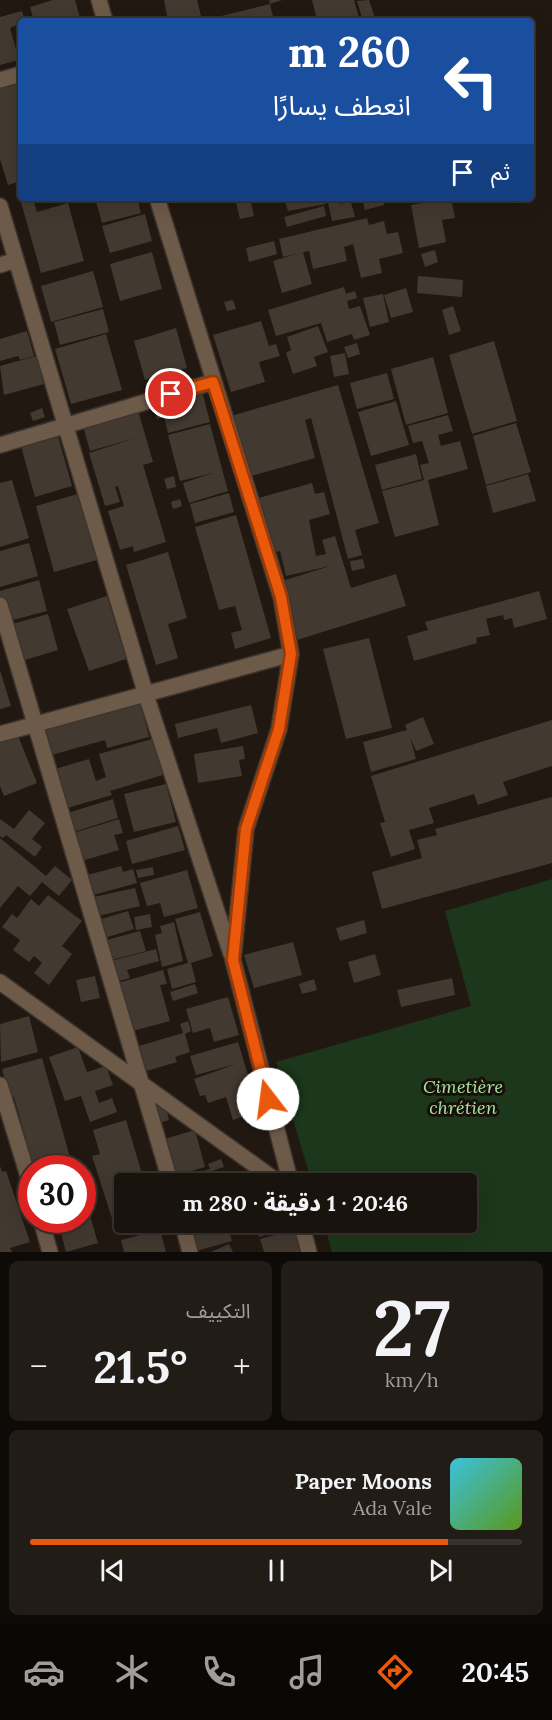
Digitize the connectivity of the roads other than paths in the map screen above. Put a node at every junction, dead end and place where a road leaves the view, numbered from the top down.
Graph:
1 (99, 0) edge
2 (104, 18) edge
3 (18, 75) edge
4 (0, 80) edge
5 (158, 201) edge
6 (0, 206) edge
7 (16, 260) junction
8 (0, 265) edge
9 (213, 382) junction
10 (65, 424) junction
11 (0, 445) edge
12 (0, 605) edge
13 (291, 654) junction
14 (146, 695) junction
15 (37, 723) junction
16 (0, 734) edge
17 (233, 960) junction
18 (0, 982) edge
19 (144, 1085) junction
20 (1, 1094) edge
21 (21, 1155) edge
22 (168, 1173) edge
23 (266, 1173) edge
24 (288, 1173) edge
25 (45, 1233) edge
26 (185, 1233) edge
27 (304, 1233) edge
28 (51, 1252) edge
29 (190, 1252) edge
30 (309, 1252) edge

1 - 2 street
3 - 4 street
5 - 9 street
6 - 7 street
7 - 8 street
7 - 10 street
9 - 10 street
9 - 13 street
10 - 11 street
10 - 14 street
12 - 15 street
13 - 14 street
13 - 17 street
14 - 15 street
14 - 17 street
15 - 16 street
15 - 19 street
17 - 24 street
18 - 19 street
19 - 22 street
19 - 23 street
20 - 21 street
25 - 28 street
26 - 29 street
27 - 30 street

